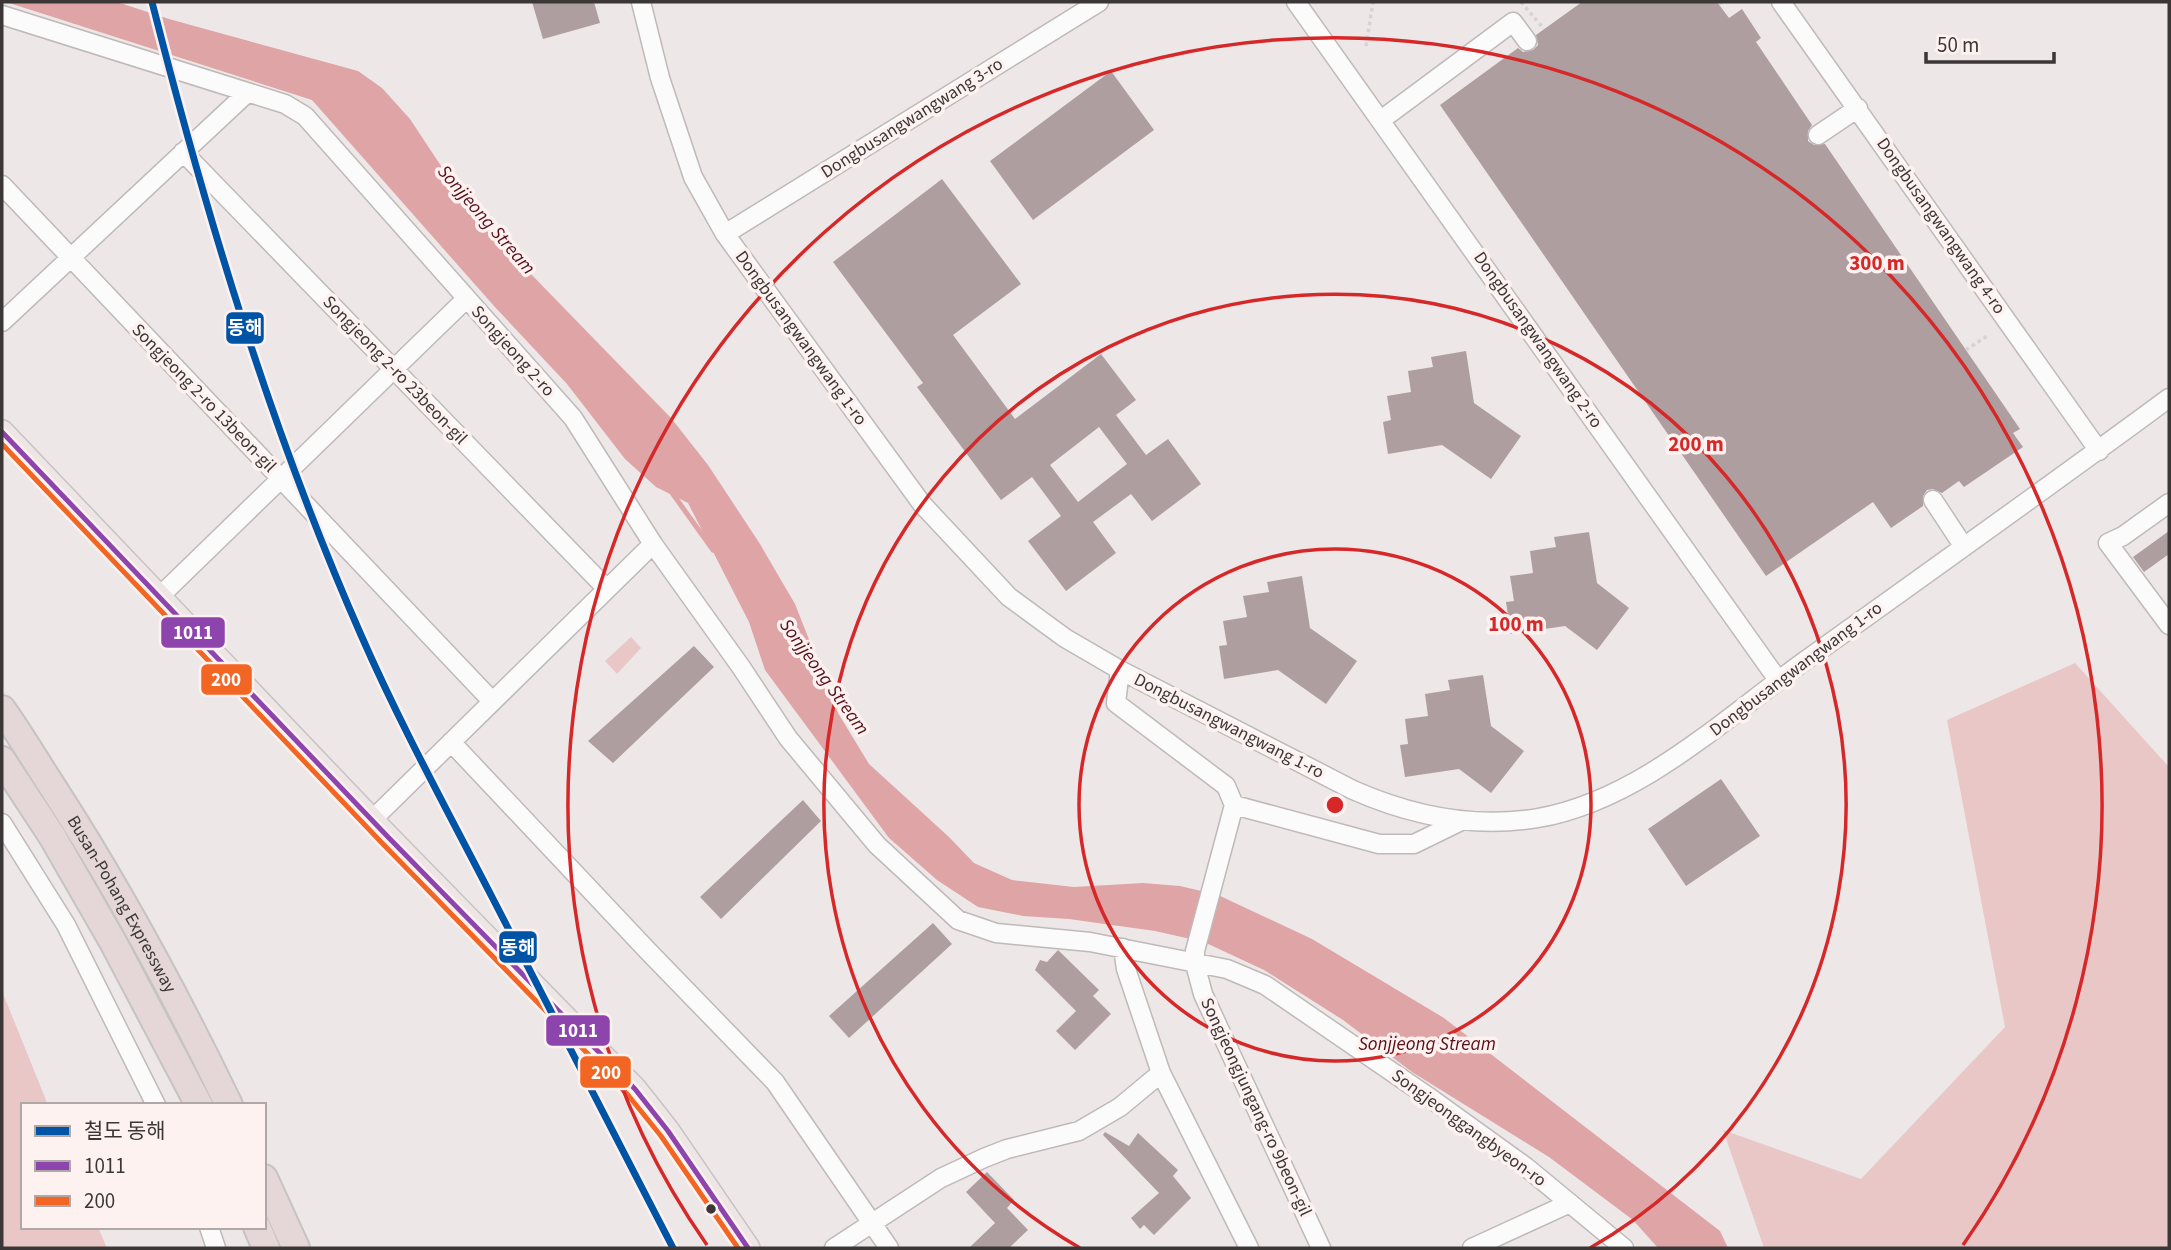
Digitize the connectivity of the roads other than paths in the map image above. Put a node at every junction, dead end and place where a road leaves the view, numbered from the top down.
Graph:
1 (641, 2) edge
2 (1099, 2) edge
3 (1296, 2) edge
4 (1781, 2) edge
5 (2, 15) edge
6 (1527, 41) dead end
7 (247, 93) junction
8 (1857, 108) junction
9 (1381, 120) junction
10 (1818, 135) dead end
11 (183, 152) junction
12 (2, 185) edge
13 (725, 234) junction
14 (71, 258) junction
15 (466, 299) junction
16 (2, 322) edge
17 (394, 369) junction
18 (2169, 398) edge
19 (2, 432) edge
20 (2098, 451) junction
21 (281, 479) junction
22 (1933, 499) dead end
23 (2169, 503) edge
24 (653, 544) junction
25 (1964, 547) junction
26 (607, 589) junction
27 (159, 597) junction
28 (2169, 625) edge
29 (1120, 670) junction
30 (1778, 680) junction
31 (492, 701) junction
32 (2, 709) edge
33 (451, 742) junction
34 (2, 760) edge
35 (1234, 805) junction
36 (372, 820) junction
37 (1459, 821) junction
38 (2, 823) edge
39 (1122, 948) junction
40 (1195, 958) junction
41 (1161, 1073) junction
42 (155, 1103) edge
43 (198, 1103) edge
44 (228, 1103) edge
45 (266, 1182) edge
46 (1570, 1203) junction
47 (873, 1224) junction
48 (210, 1229) edge
49 (258, 1229) edge
50 (216, 1248) edge
51 (266, 1248) edge
52 (296, 1248) edge
53 (748, 1248) edge
54 (834, 1248) edge
55 (889, 1248) edge
56 (1249, 1248) edge
57 (1321, 1248) edge
58 (1475, 1248) edge
59 (1624, 1248) edge

1 - 13 street, Dongbusangwangwang 1-ro
2 - 13 street, Dongbusangwangwang 3-ro
3 - 9 street, Dongbusangwangwang 2-ro
4 - 8 street, Dongbusangwangwang 4-ro
5 - 7 street, Songjeong 2-ro
6 - 9 street
7 - 11 street
7 - 15 street, Songjeong 2-ro
8 - 10 street
8 - 20 street, Dongbusangwangwang 4-ro
9 - 30 street, Dongbusangwangwang 2-ro
11 - 14 street
11 - 17 street, Songjeong 2-ro 23beon-gil
12 - 14 street, Songjeong 2-ro 13beon-gil
13 - 29 street, Dongbusangwangwang 1-ro
14 - 16 street
14 - 21 street, Songjeong 2-ro 13beon-gil
15 - 17 street
15 - 24 street, Songjeong 2-ro
17 - 21 street
17 - 26 street, Songjeong 2-ro 23beon-gil
18 - 20 street, Dongbusangwangwang 1-ro
19 - 27 main road
20 - 25 street, Dongbusangwangwang 1-ro
21 - 27 street
21 - 31 street, Songjeong 2-ro 13beon-gil
22 - 25 street
23 - 28 street
24 - 26 street
24 - 39 street, Songjeong 2-ro
25 - 30 street, Dongbusangwangwang 1-ro
26 - 31 street
27 - 36 main road
29 - 35 street
29 - 37 street, Dongbusangwangwang 1-ro
30 - 37 street, Dongbusangwangwang 1-ro
31 - 33 street
32 - 44 highway, Busan-Pohang Expressway
33 - 36 street
33 - 47 street
34 - 43 highway, Busan-Pohang Expressway
35 - 37 street
35 - 40 street
36 - 53 main road
38 - 42 street
39 - 40 street, Songjeonggangbyeon-ro
39 - 41 street
40 - 46 street, Songjeonggangbyeon-ro
40 - 57 street, Songjeongjungang-ro 9beon-gil
41 - 47 street
41 - 56 street
45 - 52 highway
46 - 58 street
46 - 59 street, Songjeonggangbyeon-ro
47 - 54 street
47 - 55 street
48 - 50 street
49 - 51 highway

